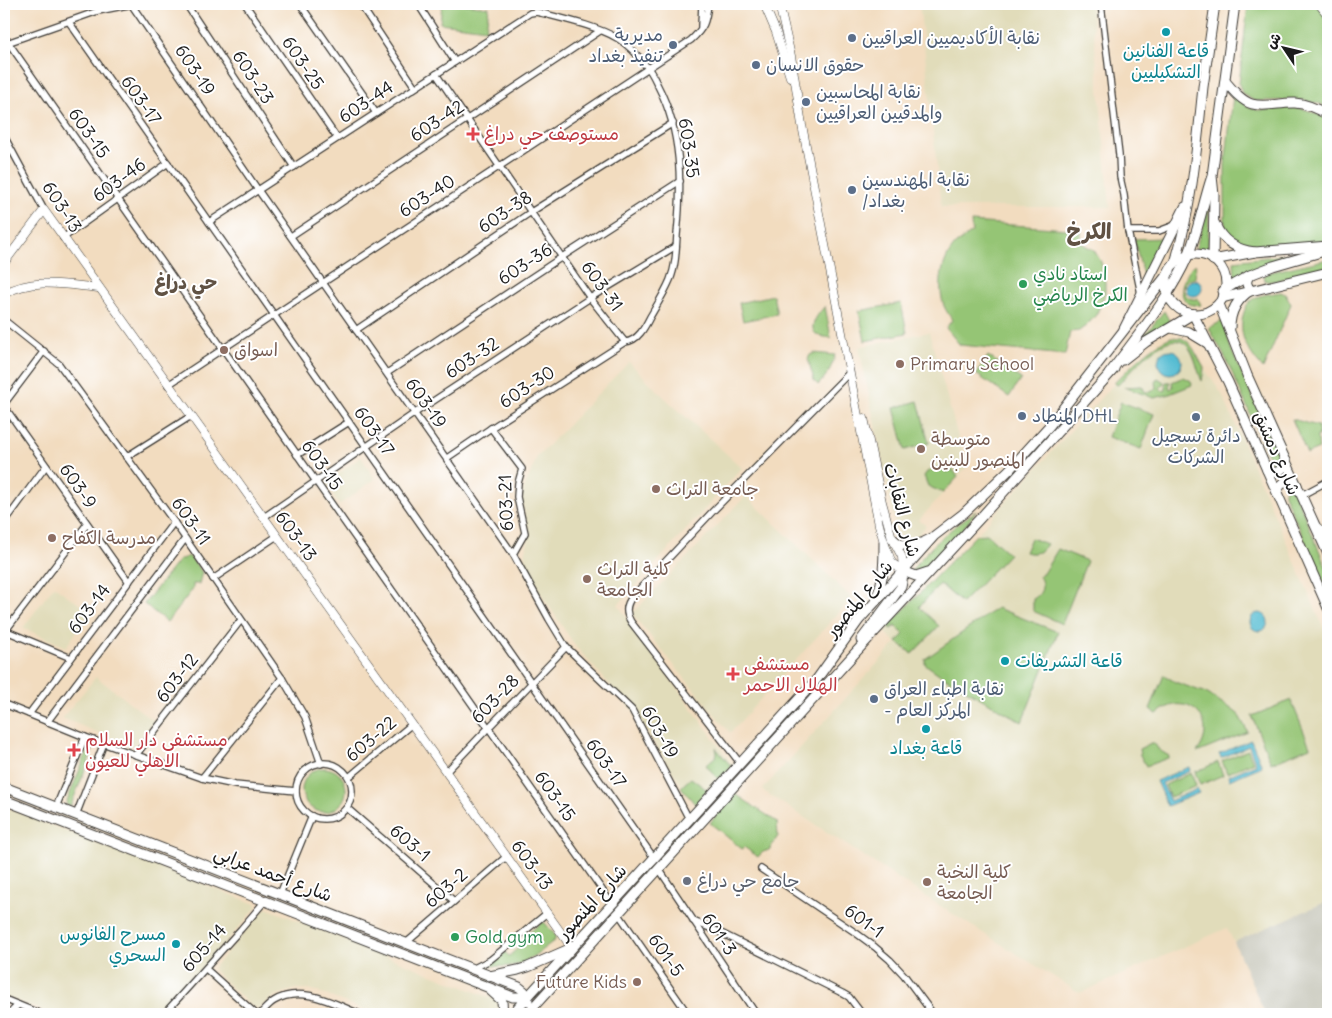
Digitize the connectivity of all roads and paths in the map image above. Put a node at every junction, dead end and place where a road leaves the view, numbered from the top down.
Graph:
1 (132, 4) edge
2 (186, 4) edge
3 (245, 4) edge
4 (300, 4) edge
5 (360, 4) edge
6 (418, 4) edge
7 (702, 4) edge
8 (708, 4) edge
9 (764, 4) edge
10 (779, 4) edge
11 (1101, 4) edge
12 (1214, 4) edge
13 (1234, 4) edge
14 (1317, 4) edge
15 (541, 13) joint
16 (1328, 18) edge
17 (69, 22) junction
18 (600, 31) junction
19 (701, 31) junction
20 (6, 43) edge
21 (455, 62) junction
22 (648, 68) junction
23 (436, 74) junction
24 (1225, 81) junction
25 (415, 88) junction
26 (376, 113) junction
27 (1328, 115) edge
28 (467, 119) junction
29 (673, 123) junction
30 (802, 125) junction
31 (4, 136) edge
32 (337, 138) junction
33 (168, 163) junction
34 (294, 166) junction
35 (500, 166) junction
36 (1212, 176) junction
37 (680, 181) junction
38 (258, 190) junction
39 (1189, 197) junction
40 (118, 199) junction
41 (44, 210) junction
42 (531, 212) junction
43 (1214, 221) junction
44 (209, 222) junction
45 (1177, 223) junction
46 (1128, 231) junction
47 (291, 236) junction
48 (63, 238) junction
49 (676, 246) junction
50 (1328, 248) edge
51 (1255, 252) junction
52 (1188, 256) junction
53 (562, 257) junction
54 (1214, 260) junction
55 (4, 263) edge
56 (1172, 267) junction
57 (1328, 272) edge
58 (1250, 275) junction
59 (323, 283) junction
60 (99, 288) junction
61 (1251, 290) junction
62 (1167, 293) junction
63 (4, 294) edge
64 (1141, 296) junction
65 (1222, 297) junction
66 (590, 298) junction
67 (1206, 312) junction
68 (1193, 314) junction
69 (274, 315) junction
70 (4, 320) edge
71 (1200, 326) junction
72 (1171, 328) junction
73 (1124, 329) junction
74 (356, 330) junction
75 (1230, 331) junction
76 (625, 342) junction
77 (1210, 345) junction
78 (223, 349) junction
79 (44, 351) junction
80 (850, 372) junction
81 (387, 373) junction
82 (1109, 374) junction
83 (168, 385) junction
84 (4, 405) edge
85 (415, 414) junction
86 (191, 416) junction
87 (349, 422) junction
88 (491, 428) junction
89 (366, 447) junction
90 (297, 455) junction
91 (126, 457) junction
92 (446, 458) junction
93 (1286, 461) junction
94 (46, 466) junction
95 (1267, 470) junction
96 (1328, 481) edge
97 (316, 482) junction
98 (1297, 485) junction
99 (1277, 491) junction
100 (1302, 495) junction
101 (264, 517) junction
102 (174, 522) junction
103 (4, 523) edge
104 (87, 524) junction
105 (1317, 527) junction
106 (277, 536) junction
107 (934, 536) junction
108 (1328, 536) edge
109 (185, 539) junction
110 (888, 540) junction
111 (513, 554) junction
112 (1328, 554) edge
113 (936, 567) junction
114 (902, 571) junction
115 (214, 579) junction
116 (129, 582) junction
117 (874, 602) junction
118 (1328, 608) edge
119 (241, 620) junction
120 (5, 630) edge
121 (566, 647) junction
122 (71, 658) junction
123 (840, 669) junction
124 (282, 678) junction
125 (532, 683) junction
126 (4, 704) edge
127 (29, 714) junction
128 (46, 722) junction
129 (412, 724) junction
130 (488, 728) junction
131 (85, 736) junction
132 (104, 743) junction
133 (136, 755) junction
134 (740, 763) junction
135 (321, 764) junction
136 (446, 772) junction
137 (202, 778) junction
138 (349, 778) junction
139 (4, 787) edge
140 (296, 791) junction
141 (4, 800) edge
142 (56, 807) junction
143 (347, 808) junction
144 (76, 815) junction
145 (312, 816) junction
146 (689, 819) junction
147 (507, 856) junction
148 (654, 858) junction
149 (659, 869) junction
150 (761, 869) dead end
151 (280, 894) junction
152 (454, 901) junction
153 (265, 902) junction
154 (612, 904) junction
155 (547, 913) junction
156 (618, 913) junction
157 (693, 921) junction
158 (406, 943) junction
159 (572, 948) junction
160 (472, 968) junction
161 (206, 969) junction
162 (490, 976) junction
163 (485, 987) junction
164 (546, 994) junction
165 (527, 997) junction
166 (4, 1000) edge
167 (18, 1005) junction
168 (9, 1014) edge
169 (41, 1014) edge
170 (164, 1014) edge
171 (256, 1014) edge
172 (260, 1014) edge
173 (360, 1014) edge
174 (503, 1014) edge
175 (512, 1014) edge
176 (529, 1014) edge
177 (688, 1014) edge
178 (756, 1014) edge
179 (862, 1014) edge
180 (933, 1014) edge

1 - 17 street
1 - 38 street, 603-19
2 - 34 street, 603-23
3 - 32 street, 603-25
4 - 26 street
5 - 25 street
6 - 21 street
7 - 19 street
8 - 19 street
9 - 30 street, شارع النقابات
10 - 30 street, شارع النقابات
11 - 46 street
12 - 39 main road
13 - 24 main road
14 - 16 street
15 - 18 street, 603-35
15 - 21 street, 603-44
17 - 20 street
17 - 33 street, 603-17
18 - 22 street, 603-35
18 - 28 street, 603-42
19 - 22 street, 603-40
20 - 40 street, 603-15
21 - 23 street, 603-44
22 - 29 street, 603-35
22 - 35 street, 603-40
23 - 25 street, 603-44
23 - 28 street, 603-31
24 - 27 main road
24 - 36 main road
25 - 26 street, 603-44
26 - 32 street, 603-44
28 - 35 street, 603-31
28 - 47 street, 603-42
29 - 37 street, 603-35
29 - 42 street, 603-38
30 - 80 street, شارع النقابات
31 - 41 street, 603-13
32 - 34 street, 603-44
33 - 40 street, 603-46
33 - 44 street, 603-17
34 - 38 street, 603-44
35 - 42 street, 603-31
35 - 59 street, 603-40
36 - 43 main road
36 - 52 main road
37 - 49 street, 603-35
37 - 53 street, 603-36
38 - 44 street, 603-44
38 - 47 street, 603-19
39 - 45 main road
39 - 56 main road
40 - 48 street, 603-46
40 - 78 street, 603-15
41 - 48 street, 603-13
41 - 55 street
42 - 53 street, 603-31
42 - 74 street, 603-38
43 - 51 main road
43 - 54 main road
44 - 69 street, 603-17
45 - 46 street
45 - 64 main road
46 - 64 street
47 - 59 street, 603-19
48 - 60 street, 603-13
49 - 66 street, 603-32
49 - 76 street, 603-35
50 - 51 main road
50 - 58 main road
51 - 54 main road
52 - 54 main road
52 - 56 main road
52 - 62 main road
53 - 66 street, 603-31
53 - 81 street, 603-36
54 - 65 main road
56 - 62 main road
56 - 73 main road, شارع المنصور
57 - 61 main road
58 - 61 main road
58 - 65 main road
59 - 69 street, 603-40
59 - 74 street, 603-19
60 - 63 street
60 - 83 street, 603-13
61 - 65 main road
61 - 75 main road
62 - 68 main road
62 - 82 main road
64 - 73 main road
65 - 67 main road
65 - 67 main road
65 - 75 main road, شارع دمشق
66 - 76 street, 603-31
66 - 85 street, 603-32
67 - 68 main road
67 - 71 main road
68 - 71 main road, شارع دمشق
68 - 72 main road, شارع المنصور
69 - 78 street, 603-40
69 - 87 street, 603-17
70 - 79 street, 603-11
71 - 77 main road, شارع دمشق
72 - 77 main road
72 - 82 main road, شارع المنصور
73 - 107 main road, شارع المنصور
74 - 81 street, 603-19
75 - 93 main road, شارع دمشق
76 - 88 street, 603-30
77 - 95 main road, شارع دمشق
78 - 83 street, 603-40
78 - 90 street, 603-15
79 - 84 street
79 - 91 street, 603-11
80 - 110 street, شارع النقابات
80 - 134 street
81 - 85 street, 603-19
82 - 113 main road, شارع المنصور
83 - 86 street, 603-13
84 - 94 street, 603-9
85 - 89 street, 603-32
85 - 92 street, 603-19
86 - 91 street
86 - 101 street, 603-13
87 - 89 street, 603-17
87 - 90 street
88 - 92 street, 603-30
88 - 111 street, 603-21
89 - 97 street, 603-32
89 - 125 street, 603-17
90 - 97 street, 603-15
91 - 102 street, 603-11
92 - 111 street, 603-19
93 - 95 main road
93 - 98 main road, شارع دمشق
94 - 103 street
94 - 104 street, 603-9
95 - 99 main road, شارع دمشق
96 - 100 street
97 - 101 street, 603-32
97 - 130 street, 603-15
98 - 99 main road
98 - 100 main road, شارع دمشق
99 - 118 main road, شارع دمشق
100 - 105 main road, شارع دمشق
101 - 106 street, 603-13
102 - 109 street, 603-11
102 - 116 street, 603-14
104 - 116 street, 603-9
104 - 120 street
105 - 108 street
105 - 112 main road, شارع دمشق
106 - 115 street
106 - 129 street, 603-13
107 - 110 main road
107 - 114 main road, شارع المنصور
109 - 115 street, 603-11
109 - 128 street, 603-14
110 - 114 street, شارع النقابات
110 - 117 main road
111 - 121 street, 603-19
113 - 114 main road
113 - 123 main road, شارع المنصور
114 - 117 main road, شارع المنصور
114 - 123 main road
115 - 119 street, 603-11
116 - 122 street, 603-14
117 - 134 main road, شارع المنصور
119 - 124 street, 603-11
119 - 133 street, 603-12
120 - 122 street
121 - 125 street, 603-28
121 - 146 street, 603-19
122 - 127 street, 603-14
123 - 149 main road, شارع المنصور
124 - 135 street, 603-11
124 - 137 street
125 - 130 street, 603-28
125 - 148 street, 603-17
126 - 127 street
127 - 128 street
128 - 131 street
129 - 136 street, 603-13
129 - 138 street, 603-22
130 - 136 street, 603-28
130 - 154 street, 603-15
131 - 132 street
131 - 142 street
132 - 133 street
132 - 144 street
133 - 137 street
134 - 146 main road, شارع المنصور
135 - 138 street
135 - 140 street
136 - 147 street, 603-13
137 - 140 street
138 - 143 street
139 - 142 main road, شارع أحمد عرابي
140 - 145 street
141 - 153 main road, شارع أحمد عرابي
142 - 144 main road, شارع أحمد عرابي
143 - 145 street
143 - 152 street, 603-1
144 - 151 main road, شارع أحمد عرابي
145 - 151 street
146 - 148 main road, شارع المنصور
147 - 152 street, 603-2
147 - 155 street, 603-13
148 - 154 main road, شارع المنصور
149 - 156 main road, شارع المنصور
149 - 157 street, 601-3
150 - 180 street, 601-1
151 - 158 main road, شارع أحمد عرابي
152 - 158 street, 603-2
153 - 161 street, 605-14
153 - 163 main road, شارع أحمد عرابي
154 - 159 main road, شارع المنصور
155 - 159 street, 603-13
155 - 160 street
156 - 164 main road, شارع المنصور
156 - 177 street, 601-5
157 - 178 street, 601-3
157 - 179 street
158 - 160 main road, شارع أحمد عرابي
159 - 162 main road
159 - 165 main road, شارع المنصور
160 - 162 main road, شارع أحمد عرابي
161 - 170 street, 605-14
161 - 171 street
162 - 165 main road, شارع أحمد عرابي
163 - 165 main road, شارع أحمد عرابي
163 - 174 main road
164 - 165 main road, شارع أحمد عرابي
164 - 176 main road, شارع المنصور
165 - 175 main road, شارع المنصور
165 - 176 main road
166 - 167 street
167 - 168 street
167 - 169 street
172 - 173 street

